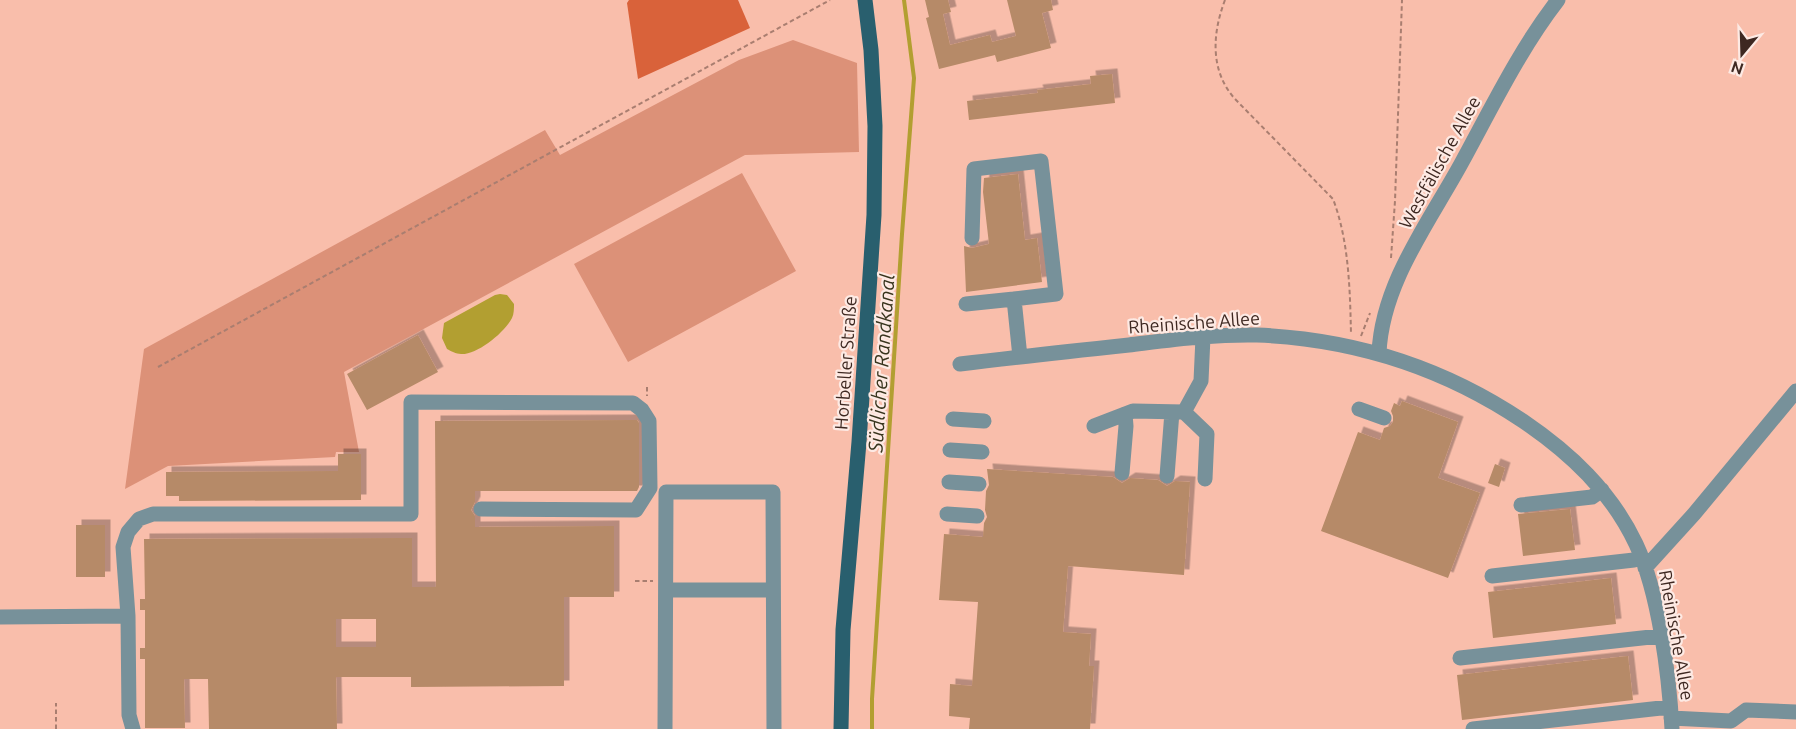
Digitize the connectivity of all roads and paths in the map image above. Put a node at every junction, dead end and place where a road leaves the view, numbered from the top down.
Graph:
1 (830, 0) edge
2 (865, 0) edge
3 (1226, 0) edge
4 (1402, 0) edge
5 (1558, 0) edge
6 (972, 238) dead end
7 (1390, 260) dead end
8 (1014, 298) junction
9 (966, 304) dead end
10 (1371, 312) dead end
11 (1203, 337) junction
12 (1355, 347) junction
13 (1379, 353) junction
14 (1020, 357) junction
15 (960, 364) dead end
16 (158, 367) dead end
17 (1796, 391) edge
18 (1359, 409) dead end
19 (1178, 412) junction
20 (1125, 414) junction
21 (1384, 418) dead end
22 (953, 419) dead end
23 (984, 421) dead end
24 (1094, 426) dead end
25 (950, 450) dead end
26 (982, 452) dead end
27 (1122, 473) dead end
28 (1167, 477) dead end
29 (1204, 479) dead end
30 (949, 482) dead end
31 (979, 484) dead end
32 (1602, 490) junction
33 (1521, 505) dead end
34 (481, 509) dead end
35 (947, 514) dead end
36 (977, 516) dead end
37 (1643, 563) junction
38 (1492, 576) dead end
39 (634, 581) dead end
40 (666, 586) junction
41 (773, 590) junction
42 (0, 616) edge
43 (128, 616) junction
44 (1660, 636) junction
45 (1460, 658) dead end
46 (56, 703) dead end
47 (1796, 711) edge
48 (1671, 718) edge
49 (56, 729) edge
50 (133, 729) edge
51 (665, 729) edge
52 (774, 729) edge
53 (841, 729) edge
54 (1473, 729) edge

1 - 16 path
2 - 53 main road, Horbeller Straße
3 - 12 path
4 - 7 path
5 - 13 street, Westfälische Allee
6 - 8 street
8 - 9 street
8 - 14 street
10 - 12 path
11 - 12 street, Rheinische Allee
11 - 14 street, Rheinische Allee
11 - 19 street
12 - 13 street, Rheinische Allee
13 - 32 street, Rheinische Allee
14 - 15 street, Rheinische Allee
17 - 37 street
18 - 21 street
19 - 20 street
19 - 28 street
19 - 29 street
20 - 24 street
20 - 27 street
22 - 23 street
25 - 26 street
30 - 31 street
32 - 33 street
32 - 37 street, Rheinische Allee
34 - 43 street
35 - 36 street
37 - 38 street
37 - 44 street, Rheinische Allee
39 - 40 path
40 - 41 street
40 - 41 street
40 - 51 street
41 - 52 street
42 - 43 street
43 - 50 street
44 - 45 street
44 - 48 street, Rheinische Allee
46 - 49 path
47 - 48 street
48 - 54 street

